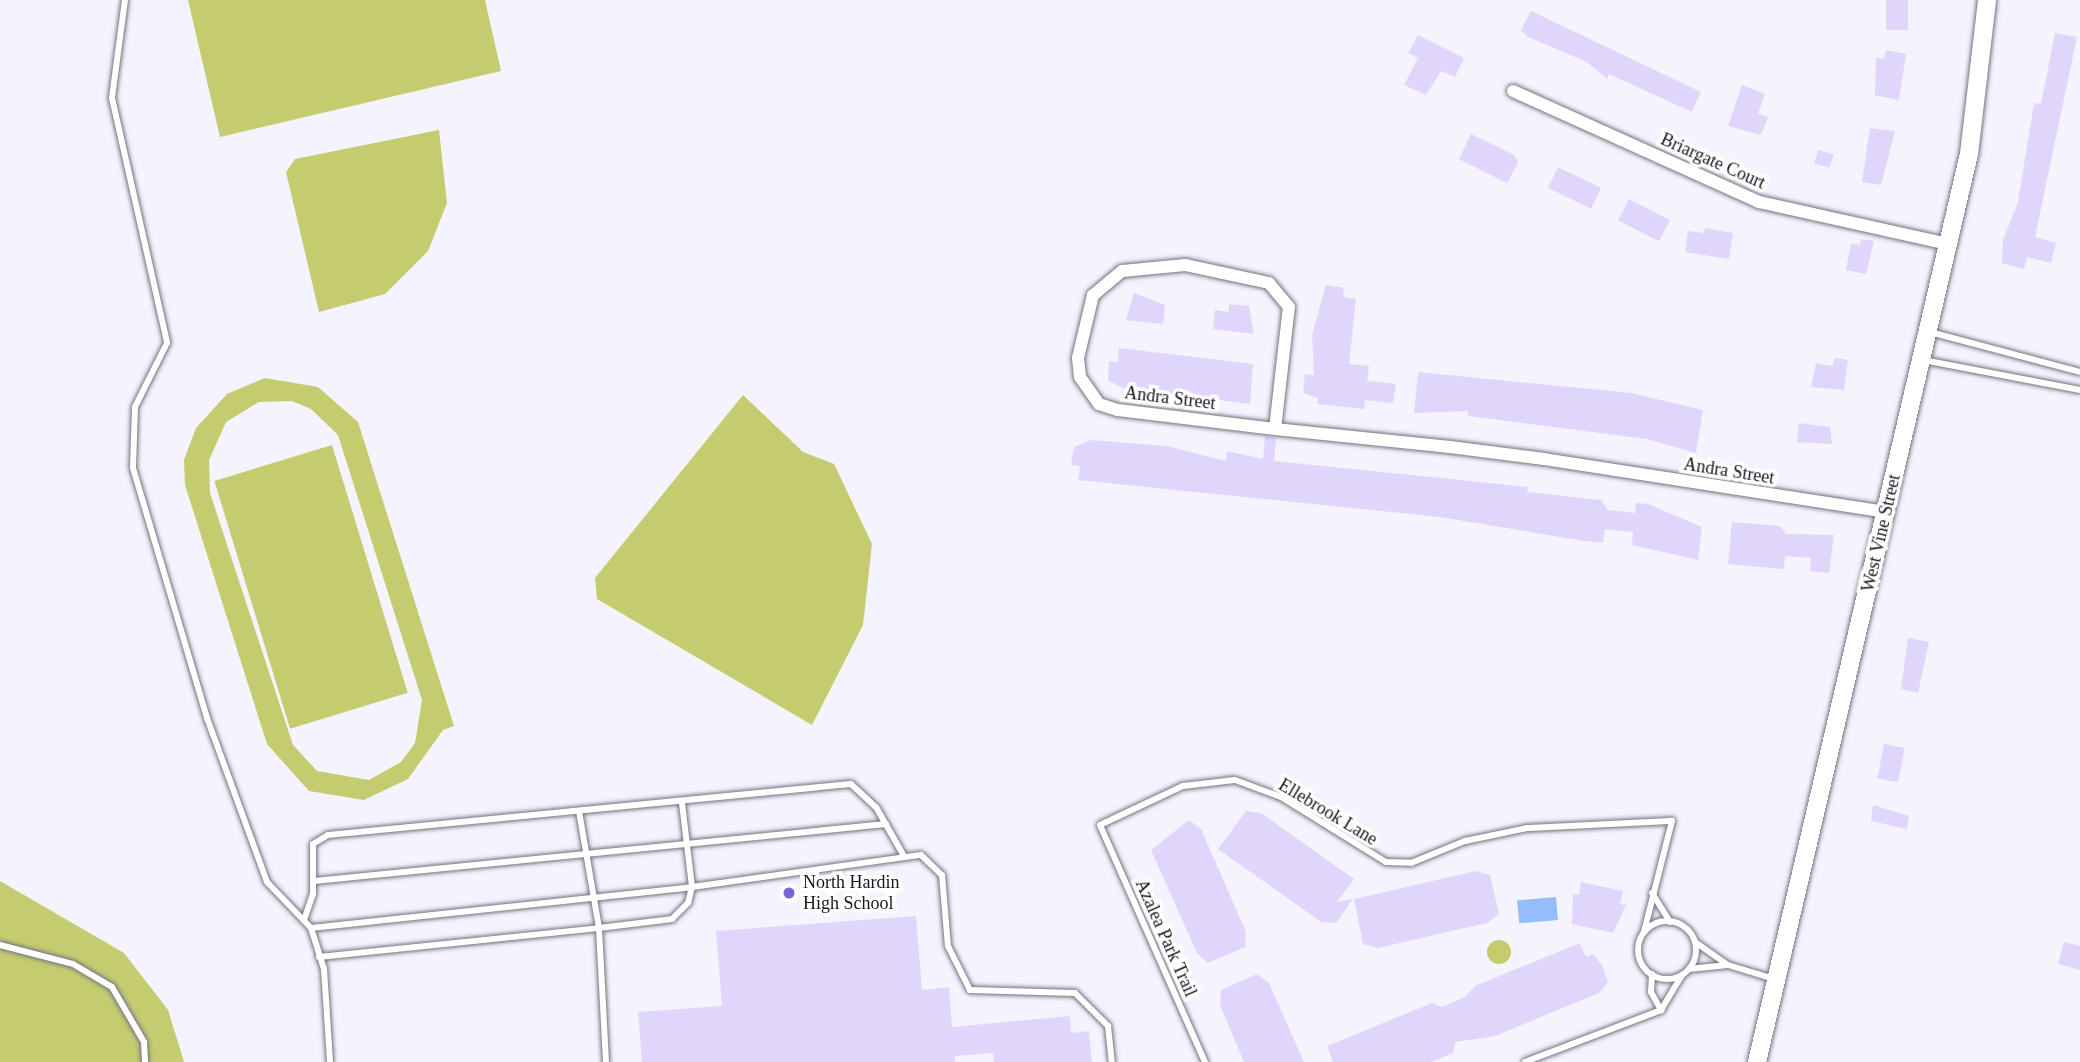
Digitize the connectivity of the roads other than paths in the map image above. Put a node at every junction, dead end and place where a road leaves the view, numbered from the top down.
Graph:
1 (125, 0) edge
2 (1987, 0) edge
3 (1513, 91) dead end
4 (1948, 244) junction
5 (1928, 332) junction
6 (1922, 360) junction
7 (2080, 372) edge
8 (2080, 390) edge
9 (1275, 429) junction
10 (1886, 512) junction
11 (682, 803) junction
12 (579, 811) junction
13 (886, 824) junction
14 (1100, 825) joint
15 (686, 846) junction
16 (904, 856) junction
17 (587, 857) junction
18 (314, 881) junction
19 (692, 887) junction
20 (1652, 893) junction
21 (593, 897) junction
22 (304, 920) junction
23 (1670, 922) junction
24 (311, 928) junction
25 (599, 928) junction
26 (1644, 932) junction
27 (1695, 942) junction
28 (0, 945) edge
29 (319, 957) junction
30 (1728, 965) junction
31 (1689, 969) junction
32 (1652, 974) junction
33 (1682, 975) junction
34 (1776, 979) junction
35 (1661, 1010) junction
36 (145, 1062) edge
37 (330, 1062) edge
38 (606, 1062) edge
39 (1112, 1062) edge
40 (1205, 1062) edge
41 (1525, 1062) edge
42 (1757, 1062) edge

1 - 22 lane
2 - 4 main road, West Vine Street
3 - 4 street, Briargate Court
4 - 5 main road, West Vine Street
5 - 6 main road, West Vine Street
5 - 7 lane
6 - 8 lane
6 - 10 main road, West Vine Street
9 - 9 street, Andra Street
9 - 10 street, Andra Street
10 - 34 main road, West Vine Street
11 - 12 lane
11 - 13 lane
11 - 15 lane
12 - 17 lane
12 - 18 lane
13 - 15 lane
13 - 16 lane
14 - 20 lane, Ellebrook Lane
14 - 40 lane, Azalea Park Trail
15 - 17 lane
15 - 19 lane
16 - 19 lane
16 - 39 lane
17 - 18 lane
17 - 21 lane
18 - 22 lane
19 - 21 lane
19 - 25 lane
20 - 23 lane
20 - 26 lane
21 - 24 lane
21 - 25 lane
22 - 24 lane
23 - 26 lane
23 - 27 lane
24 - 29 lane
25 - 29 lane
25 - 38 lane
26 - 32 lane
27 - 30 lane
27 - 31 lane
28 - 36 lane
29 - 37 lane
30 - 31 lane
30 - 34 lane
31 - 33 lane
32 - 33 lane
32 - 35 lane
33 - 35 lane
34 - 42 main road, West Vine Street
35 - 41 lane

